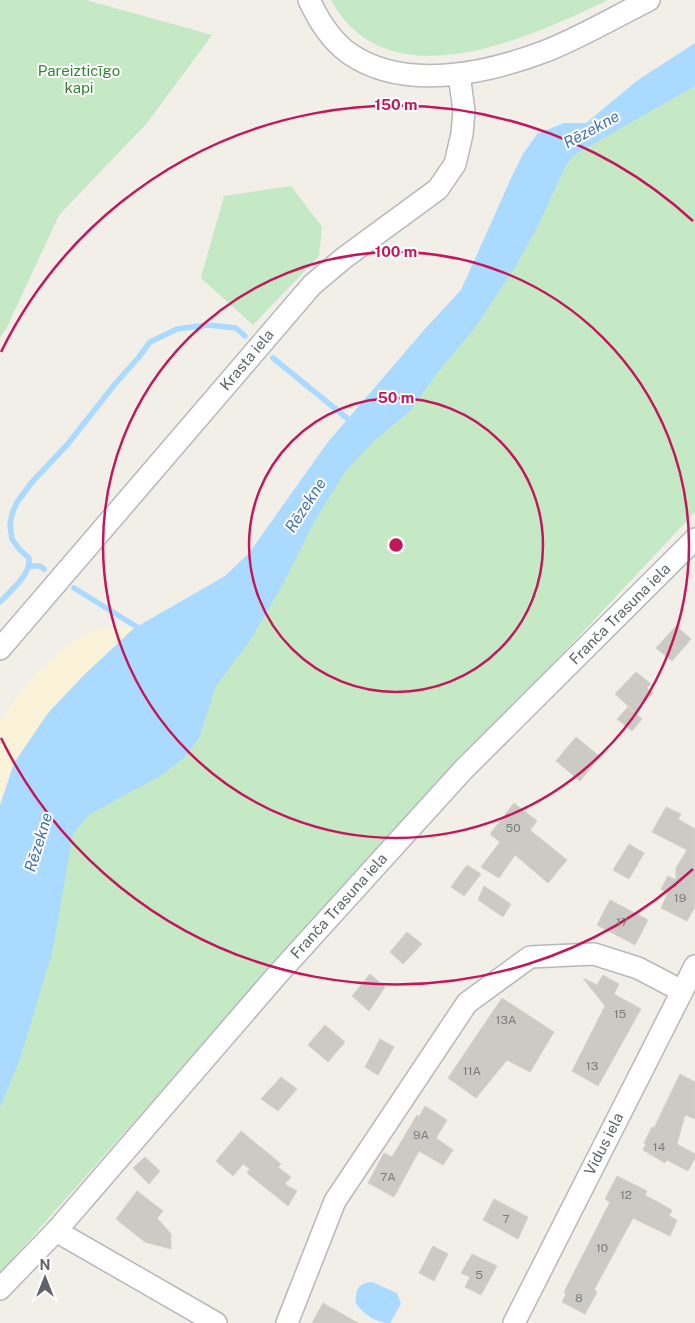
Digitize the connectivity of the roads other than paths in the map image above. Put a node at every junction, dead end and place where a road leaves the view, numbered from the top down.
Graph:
1 (309, 0) edge
2 (648, 0) edge
3 (459, 74) junction
4 (695, 539) edge
5 (0, 649) edge
6 (695, 966) edge
7 (682, 991) junction
8 (56, 1231) junction
9 (0, 1289) edge
10 (216, 1323) edge
11 (287, 1323) edge
12 (514, 1323) edge

1 - 3 street
2 - 3 street
3 - 5 street, Krasta iela
4 - 8 street, Franča Trasuna iela
6 - 7 street, Vidus iela
7 - 11 street
7 - 12 street, Vidus iela
8 - 9 street, Franča Trasuna iela
8 - 10 street

